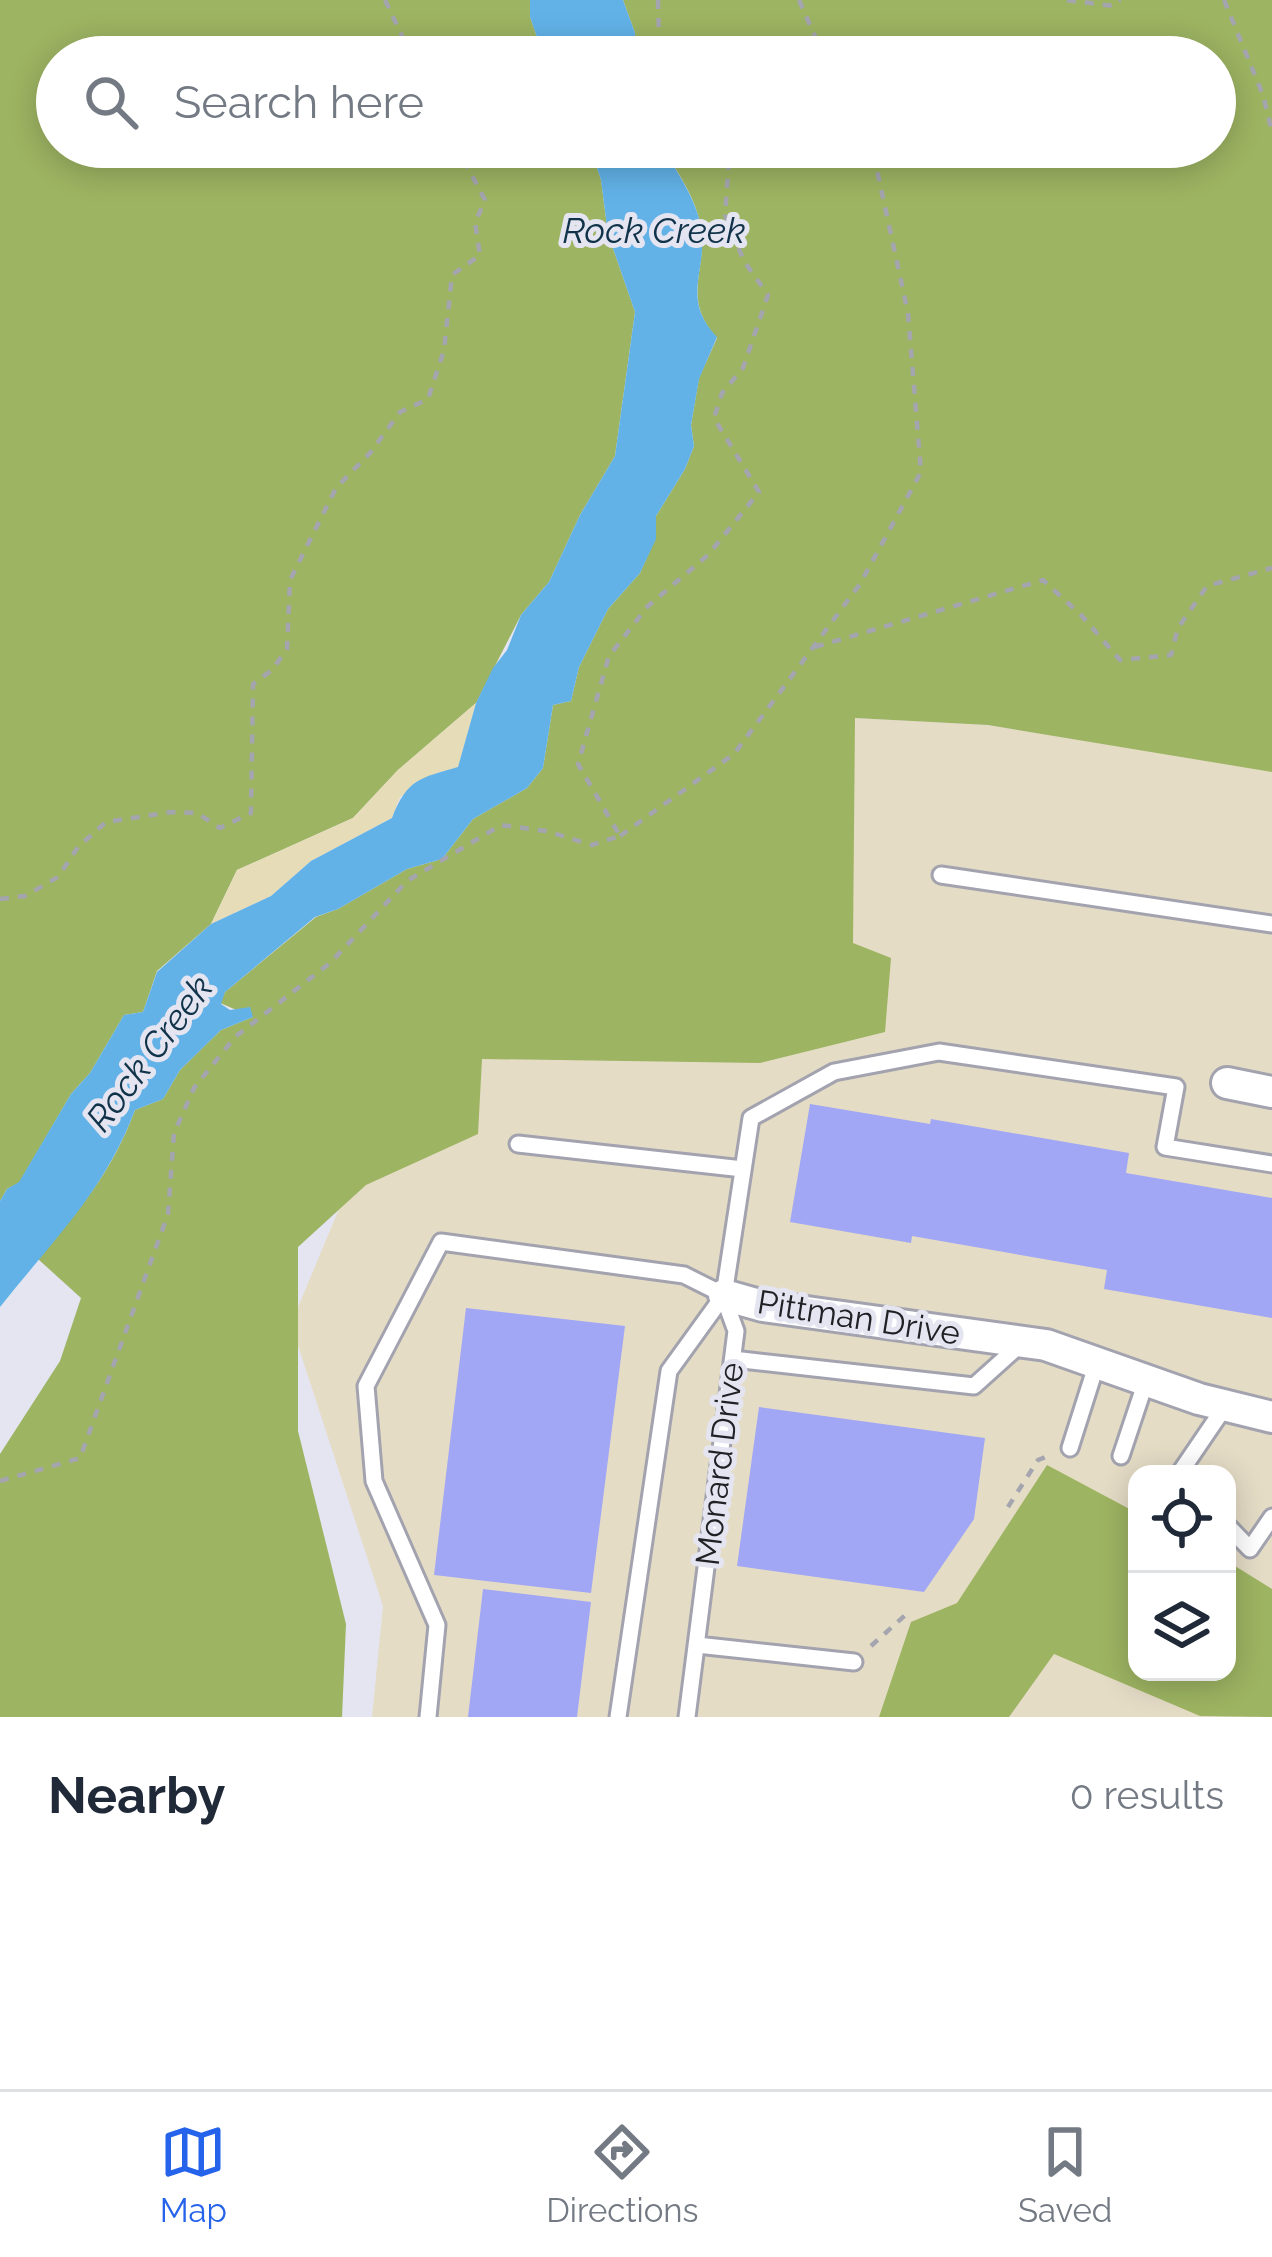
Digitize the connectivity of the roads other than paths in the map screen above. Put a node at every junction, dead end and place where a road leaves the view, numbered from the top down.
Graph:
1 (941, 875) dead end
2 (1272, 924) edge
3 (1227, 1083) dead end
4 (1272, 1092) edge
5 (518, 1144) dead end
6 (1272, 1164) edge
7 (743, 1168) junction
8 (724, 1295) junction
9 (1024, 1342) junction
10 (733, 1359) junction
11 (1097, 1363) junction
12 (1146, 1381) junction
13 (1226, 1405) junction
14 (1272, 1417) edge
15 (1070, 1448) road end
16 (1120, 1456) dead end
17 (1185, 1465) edge
18 (1272, 1517) edge
19 (1236, 1534) edge
20 (697, 1645) junction
21 (854, 1662) road end
22 (428, 1717) edge
23 (618, 1717) edge
24 (687, 1717) edge

1 - 2 lane
3 - 4 street
5 - 7 lane
6 - 7 lane
7 - 8 lane
8 - 9 street, Pittman Drive
8 - 10 lane, Monard Drive
8 - 22 lane, Pittman Drive
8 - 23 lane, Monard Drive
9 - 10 lane
9 - 11 street, Pittman Drive
10 - 20 lane, Monard Drive
11 - 12 street, Pittman Drive
11 - 15 lane
12 - 13 street, Pittman Drive
12 - 16 lane
13 - 14 street, Pittman Drive
13 - 17 lane
18 - 19 lane
20 - 21 lane
20 - 24 lane, Monard Drive

